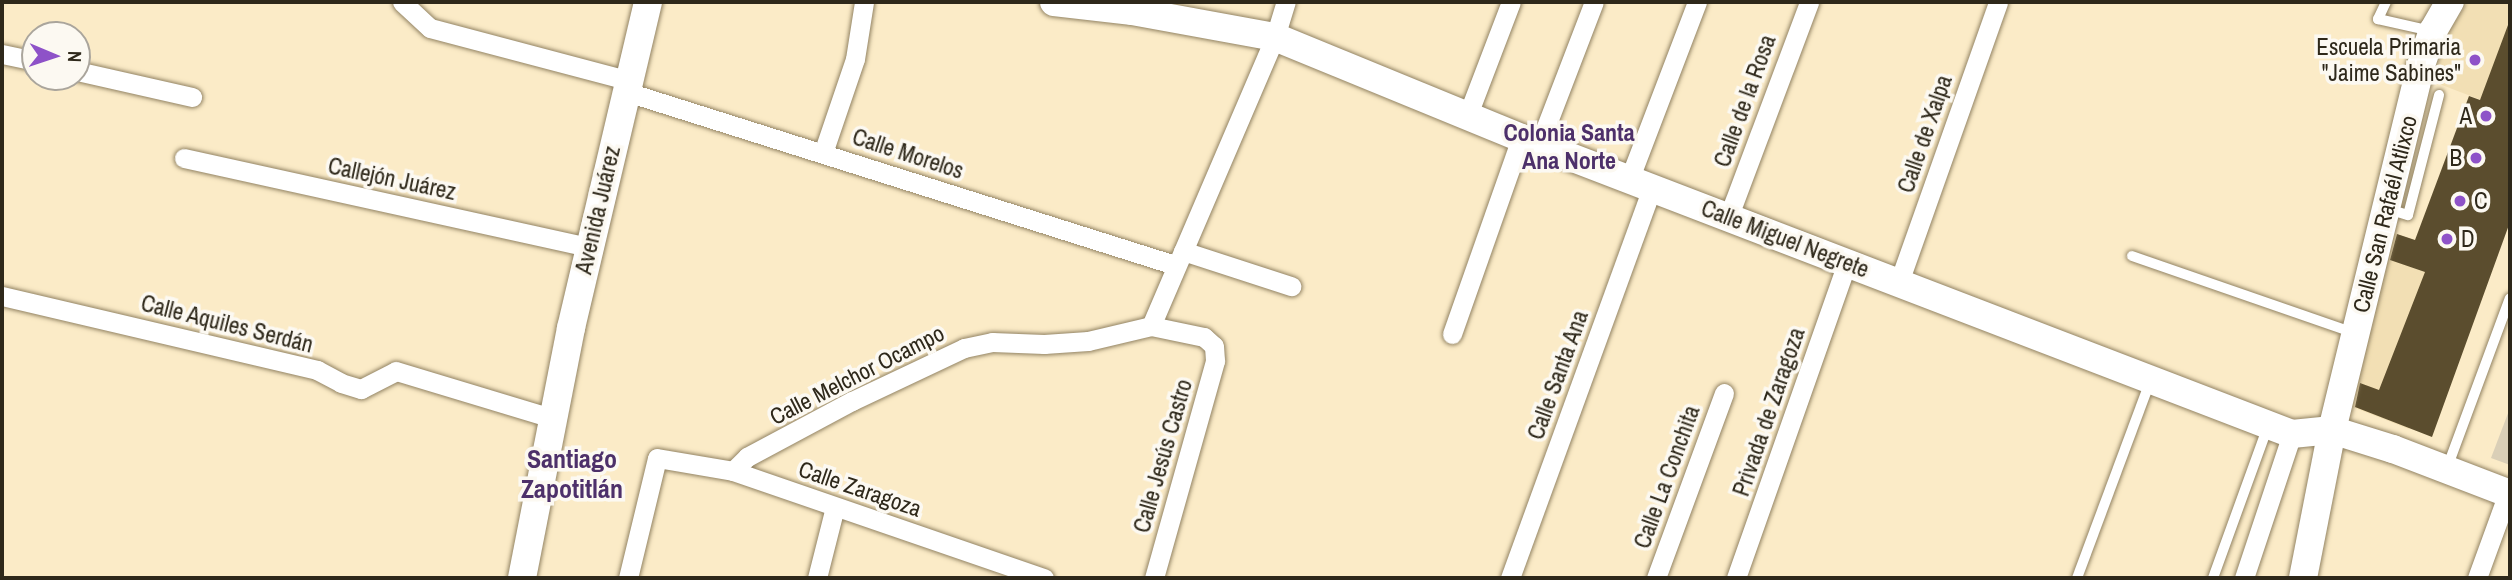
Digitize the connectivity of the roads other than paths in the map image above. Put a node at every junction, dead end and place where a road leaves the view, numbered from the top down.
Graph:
1 (402, 2) edge
2 (648, 2) edge
3 (864, 2) edge
4 (1054, 2) edge
5 (1286, 2) edge
6 (1511, 2) edge
7 (1594, 2) edge
8 (1697, 2) edge
9 (1809, 2) edge
10 (1998, 2) edge
11 (2386, 2) edge
12 (2451, 2) edge
13 (2433, 31) junction
14 (1275, 37) junction
15 (2, 54) edge
16 (21, 58) edge
17 (91, 74) edge
18 (626, 85) junction
19 (2438, 95) dead end
20 (192, 97) dead end
21 (1467, 117) junction
22 (1530, 141) junction
23 (823, 153) junction
24 (184, 158) dead end
25 (1640, 184) junction
26 (2387, 208) junction
27 (1728, 218) junction
28 (589, 247) junction
29 (2132, 256) dead end
30 (1179, 258) junction
31 (1847, 263) junction
32 (1899, 282) junction
33 (1291, 286) dead end
34 (2, 296) edge
35 (2510, 298) edge
36 (1151, 326) junction
37 (2356, 333) junction
38 (1452, 334) dead end
39 (1214, 346) joint
40 (2151, 378) junction
41 (1724, 393) dead end
42 (555, 419) junction
43 (2281, 428) junction
44 (2332, 430) junction
45 (2447, 468) junction
46 (733, 471) junction
47 (2509, 493) edge
48 (835, 507) junction
49 (522, 578) edge
50 (628, 578) edge
51 (817, 578) edge
52 (1044, 578) edge
53 (1154, 578) edge
54 (1510, 578) edge
55 (1656, 578) edge
56 (1736, 578) edge
57 (2077, 578) edge
58 (2213, 578) edge
59 (2244, 578) edge
60 (2303, 578) edge
61 (2477, 578) edge

1 - 18 street, Calle Morelos
2 - 18 street, Avenida Juárez
3 - 23 street
4 - 14 street, Calle Miguel Negrete
5 - 14 street
6 - 21 street
7 - 22 street
8 - 25 street, Calle Santa Ana
9 - 27 street, Calle de la Rosa
10 - 32 street, Calle de Xalpa
11 - 13 lane
12 - 13 street, Calle San Rafaél Atlixco
13 - 26 street, Calle San Rafaél Atlixco
14 - 21 street, Calle Miguel Negrete
14 - 30 street
15 - 16 street
17 - 20 street
18 - 23 street, Calle Morelos
18 - 28 street, Avenida Juárez
19 - 26 lane
21 - 22 street, Calle Miguel Negrete
22 - 25 street, Calle Miguel Negrete
22 - 38 street
23 - 30 street, Calle Morelos
24 - 28 street, Callejón Juárez
25 - 27 street, Calle Miguel Negrete
25 - 54 street, Calle Santa Ana
26 - 37 street, Calle San Rafaél Atlixco
27 - 31 street, Calle Miguel Negrete
28 - 42 street, Avenida Juárez
29 - 37 lane
30 - 33 street, Calle Morelos
30 - 36 street
31 - 32 street, Calle Miguel Negrete
31 - 56 street, Privada de Zaragoza
32 - 40 street, Calle Miguel Negrete
34 - 42 street, Calle Aquiles Serdán
35 - 45 lane
36 - 39 street, Calle Melchor Ocampo
36 - 46 street, Calle Melchor Ocampo
37 - 44 street, Calle San Rafaél Atlixco
39 - 53 street, Calle Jesús Castro
40 - 43 street, Calle Miguel Negrete
40 - 57 lane
41 - 55 street, Calle La Conchita
42 - 49 street, Avenida Juárez
43 - 44 street, Calle Miguel Negrete
43 - 58 lane
43 - 59 street
44 - 45 street, Calle Miguel Negrete
44 - 60 street, Calle San Rafaél Atlixco
45 - 47 street, Calle Miguel Negrete
46 - 48 street, Calle Zaragoza
46 - 50 street, Calle Zaragoza
47 - 61 street
48 - 51 street
48 - 52 street, Calle Zaragoza

